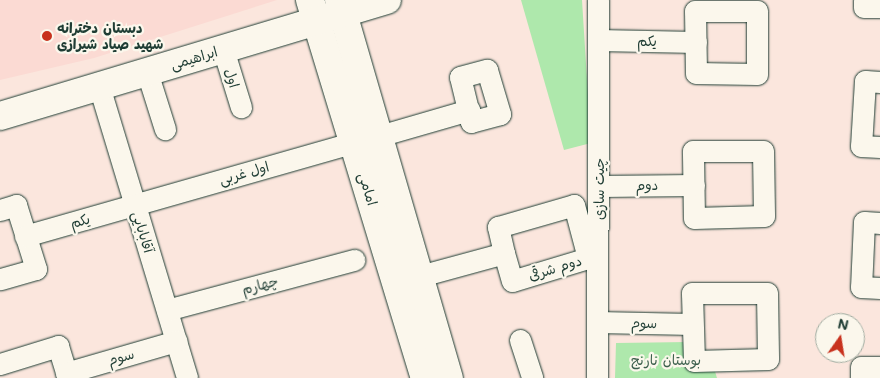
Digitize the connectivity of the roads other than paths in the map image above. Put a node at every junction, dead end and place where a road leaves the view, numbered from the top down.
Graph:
1 (388, 0) edge
2 (598, 0) edge
3 (864, 0) edge
4 (342, 6) edge
5 (880, 7) edge
6 (314, 10) edge
7 (598, 40) junction
8 (696, 42) dead end
9 (223, 49) junction
10 (147, 72) junction
11 (880, 82) edge
12 (99, 86) junction
13 (241, 106) dead end
14 (468, 110) dead end
15 (0, 116) edge
16 (165, 129) dead end
17 (366, 139) junction
18 (880, 146) edge
19 (694, 185) junction
20 (600, 186) junction
21 (135, 206) junction
22 (0, 210) edge
23 (880, 223) edge
24 (25, 236) junction
25 (504, 253) junction
26 (354, 260) dead end
27 (420, 276) junction
28 (0, 280) edge
29 (880, 288) edge
30 (167, 310) junction
31 (597, 322) junction
32 (692, 324) junction
33 (520, 340) dead end
34 (176, 341) junction
35 (0, 364) edge
36 (880, 367) edge
37 (67, 376) edge
38 (187, 378) edge
39 (425, 378) edge
40 (449, 378) edge
41 (532, 378) edge
42 (597, 378) edge
43 (861, 378) edge

1 - 4 main road, ابراهیمی
2 - 7 street, چیت سازی
3 - 5 street
4 - 6 main road, ابراهیمی
4 - 17 main road, امامی
6 - 9 main road, ابراهیمی
6 - 17 main road, امامی
7 - 8 street, یکم
7 - 20 street, چیت سازی
9 - 10 main road, ابراهیمی
9 - 13 street, اول
10 - 12 main road, ابراهیمی
10 - 16 street
11 - 18 street
12 - 15 main road, ابراهیمی
12 - 21 street, آقابابایی
14 - 17 street
17 - 21 street, اول غربی
17 - 27 main road, امامی
17 - 39 main road, امامی
19 - 19 street
19 - 20 street, دوم
20 - 31 street, چیت سازی
21 - 24 street, یکم
21 - 30 street, آقابابایی
22 - 24 street
23 - 29 street
24 - 28 street
25 - 25 street, دوم شرقی
25 - 27 street
26 - 30 street, چهارم
27 - 40 main road, امامی
30 - 34 street, آقابابایی
31 - 32 street, سوم
31 - 42 street, چیت سازی
32 - 32 street
33 - 41 street
34 - 37 street, سوم
34 - 38 street, آقابابایی
35 - 37 street
36 - 43 street

